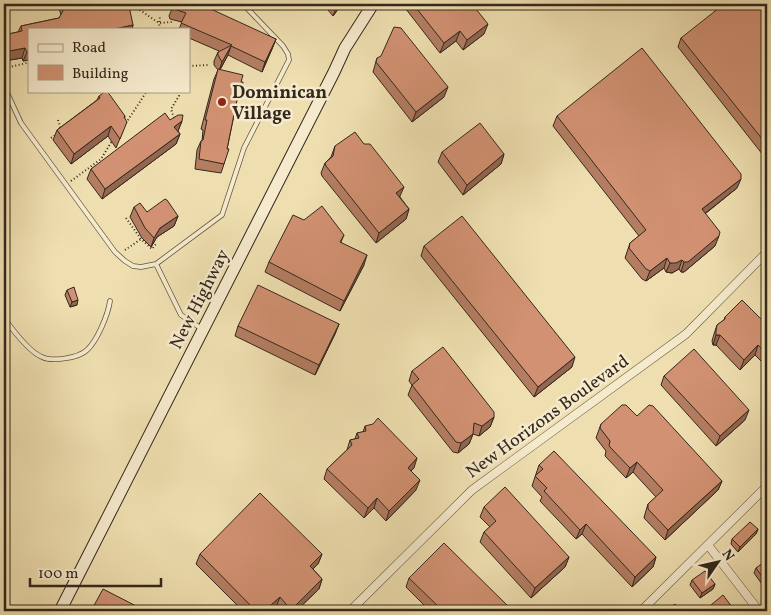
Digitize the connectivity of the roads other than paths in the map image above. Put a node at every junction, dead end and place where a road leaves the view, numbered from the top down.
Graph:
1 (8, 4) edge
2 (243, 4) edge
3 (373, 4) edge
4 (4, 5) edge
5 (4, 86) edge
6 (767, 252) edge
7 (156, 264) junction
8 (110, 301) dead end
9 (4, 318) edge
10 (202, 329) junction
11 (767, 486) edge
12 (708, 545) junction
13 (60, 611) edge
14 (350, 611) edge
15 (641, 611) edge
16 (759, 611) edge

1 - 4 lane
2 - 7 lane
3 - 10 main road, New Highway
5 - 7 lane
6 - 14 street, New Horizons Boulevard
7 - 10 lane
8 - 9 lane
10 - 13 main road, New Highway
11 - 12 street
12 - 15 street
12 - 16 street

